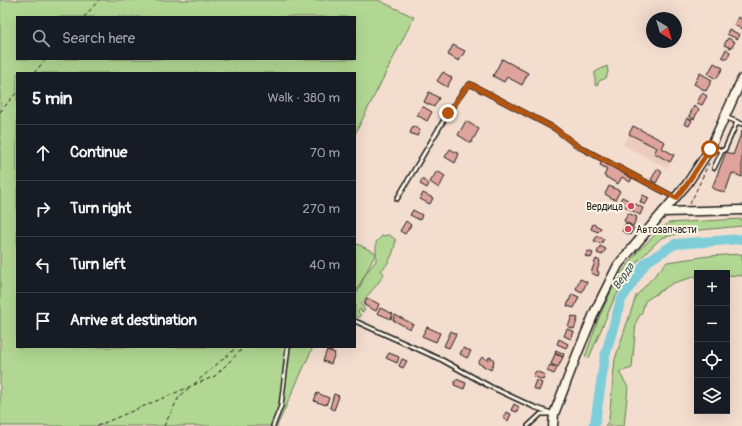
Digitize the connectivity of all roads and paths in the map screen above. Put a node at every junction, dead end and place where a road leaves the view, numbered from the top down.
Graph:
1 (99, 0) edge
2 (85, 16) edge
3 (45, 60) edge
4 (35, 72) edge
5 (742, 79) edge
6 (16, 93) edge
7 (0, 112) edge
8 (724, 117) junction
9 (737, 122) junction
10 (742, 124) edge
11 (711, 146) junction
12 (722, 151) junction
13 (710, 162) dead end
14 (714, 168) dead end
15 (676, 198) junction
16 (397, 199) dead end
17 (688, 207) dead end
18 (742, 210) edge
19 (663, 212) junction
20 (356, 321) edge
21 (236, 348) edge
22 (243, 348) edge
23 (288, 348) edge
24 (192, 385) junction
25 (554, 414) junction
26 (97, 426) edge
27 (164, 426) edge
28 (273, 426) edge
29 (528, 426) edge
30 (553, 426) edge

1 - 2 path
3 - 4 path
5 - 8 street
6 - 7 path
8 - 9 lane
8 - 11 street
9 - 10 lane
9 - 12 lane
11 - 12 lane
11 - 15 street
12 - 14 lane
13 - 17 path
15 - 16 lane
15 - 19 street
18 - 19 street
19 - 25 street
20 - 25 lane
21 - 24 path
22 - 24 path
23 - 28 lane
24 - 26 path
24 - 27 path
25 - 29 lane
25 - 30 street

